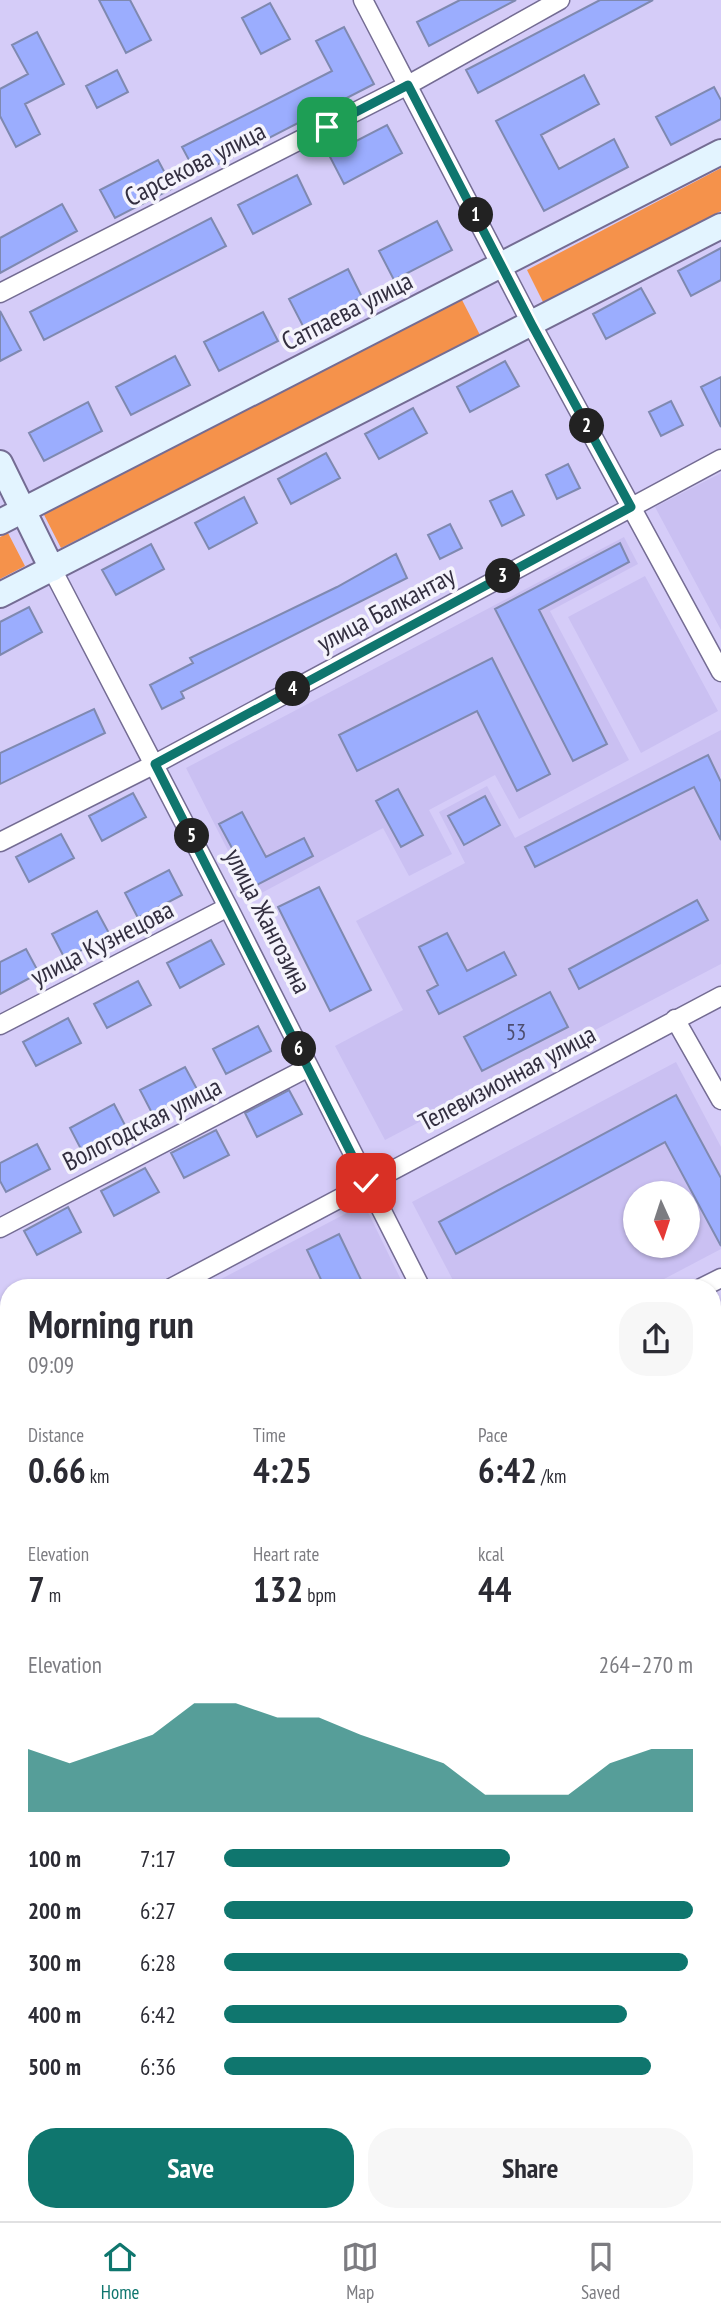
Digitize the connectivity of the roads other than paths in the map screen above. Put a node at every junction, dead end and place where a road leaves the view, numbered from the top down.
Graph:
1 (363, 0) edge
2 (560, 0) edge
3 (408, 85) junction
4 (721, 152) edge
5 (721, 226) edge
6 (502, 265) junction
7 (0, 293) edge
8 (532, 325) junction
9 (721, 459) edge
10 (0, 463) edge
11 (631, 507) junction
12 (24, 509) junction
13 (0, 522) edge
14 (52, 569) junction
15 (0, 595) edge
16 (721, 672) edge
17 (155, 764) junction
18 (0, 842) edge
19 (228, 907) junction
20 (721, 996) edge
21 (675, 1019) junction
22 (0, 1025) edge
23 (309, 1068) junction
24 (721, 1100) edge
25 (366, 1183) junction
26 (0, 1228) edge
27 (188, 1279) edge
28 (416, 1279) edge

1 - 3 street
2 - 3 street, Сарсекова улица
3 - 6 street
3 - 7 street, Сарсекова улица
4 - 6 main road, Сатпаева улица
5 - 8 main road
6 - 8 street
6 - 12 main road, Сатпаева улица
8 - 11 street
8 - 14 main road
9 - 11 street, улица Балкантау
10 - 12 main road, улица Жангозина
11 - 16 street
11 - 17 street, улица Балкантау
12 - 13 main road, Сатпаева улица
12 - 14 main road, улица Жангозина
14 - 15 main road
14 - 17 street, улица Жангозина
17 - 18 street, улица Балкантау
17 - 19 street, улица Жангозина
19 - 22 street, улица Кузнецова
19 - 23 street, улица Жангозина
20 - 21 street, Телевизионная улица
21 - 24 street
21 - 25 street, Телевизионная улица
23 - 25 street, улица Жангозина
23 - 26 street, Вологодская улица
25 - 27 street, Телевизионная улица
25 - 28 street, улица Жангозина

